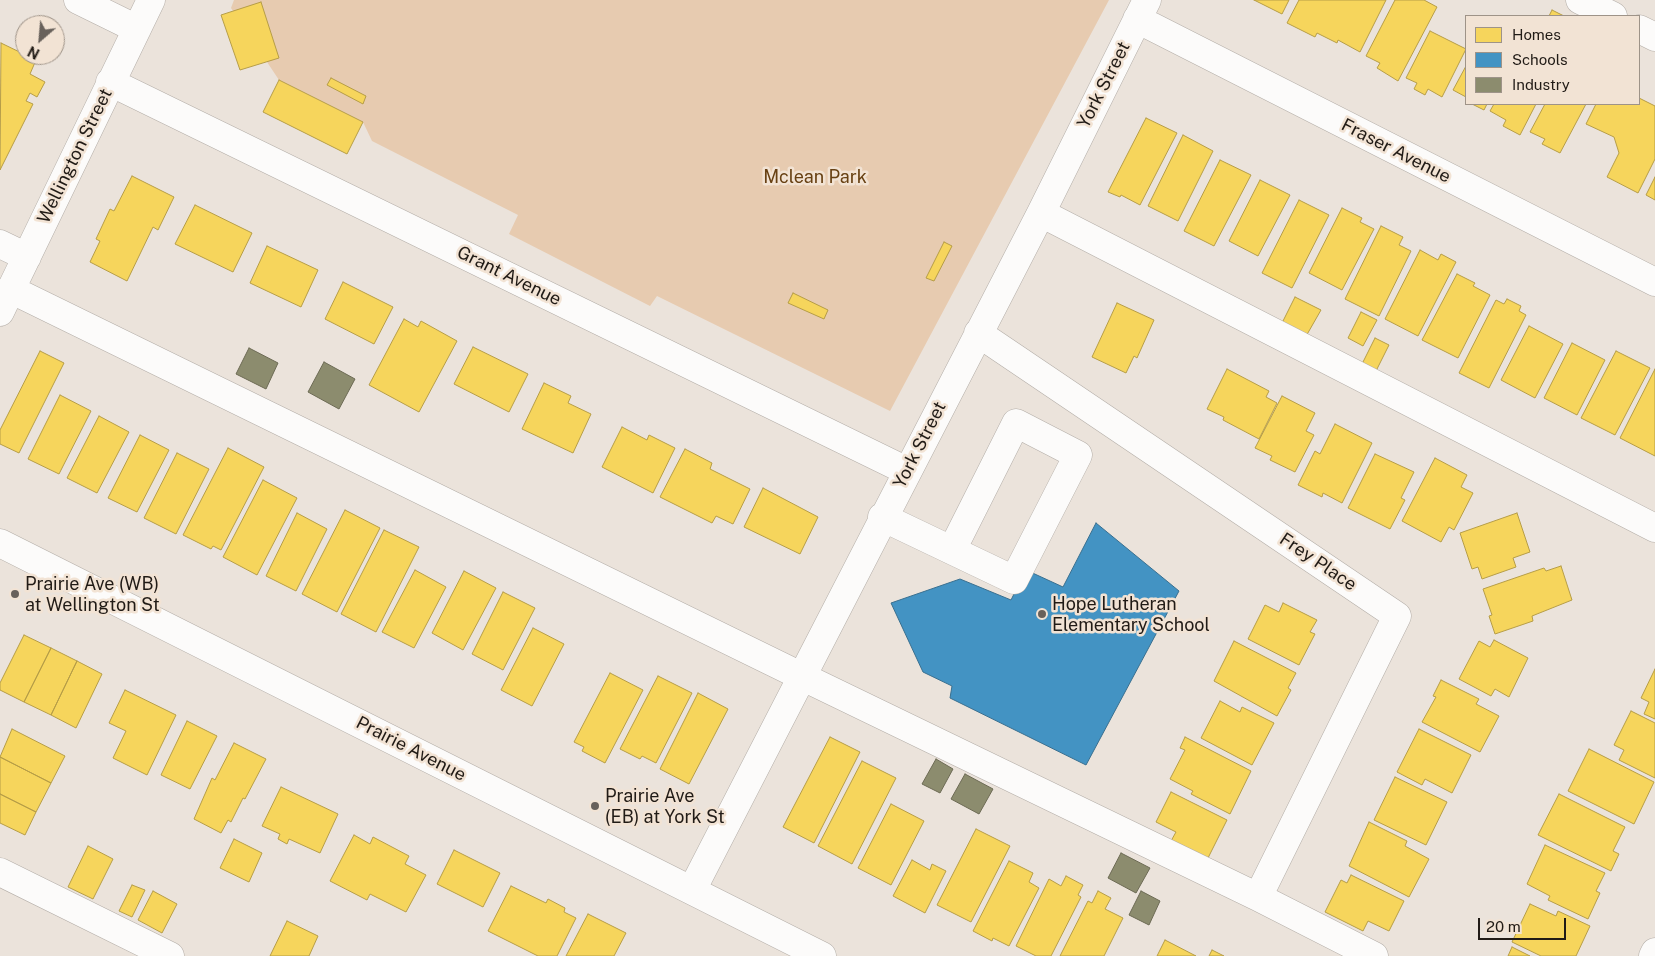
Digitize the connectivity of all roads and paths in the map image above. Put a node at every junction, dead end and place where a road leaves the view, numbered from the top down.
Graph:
1 (78, 0) edge
2 (151, 0) edge
3 (1580, 0) edge
4 (1142, 10) edge
5 (1611, 15) edge
6 (137, 29) junction
7 (1640, 30) edge
8 (1655, 37) edge
9 (110, 82) junction
10 (1040, 212) junction
11 (0, 244) edge
12 (27, 257) junction
13 (1655, 282) edge
14 (5, 301) edge
15 (978, 333) junction
16 (907, 470) junction
17 (882, 518) junction
18 (1655, 528) edge
19 (0, 544) edge
20 (952, 550) junction
21 (801, 676) junction
22 (0, 872) edge
23 (692, 890) junction
24 (1258, 897) junction
25 (1655, 952) edge
26 (170, 956) edge
27 (822, 956) edge
28 (1374, 956) edge
29 (1653, 956) edge

1 - 6 street
2 - 6 street, Wellington Street
3 - 5 street
4 - 10 street, York Street
4 - 13 street, Fraser Avenue
6 - 9 street, Wellington Street
7 - 8 street
9 - 12 street, Wellington Street
9 - 16 street, Grant Avenue
10 - 15 street, York Street
10 - 18 street
11 - 12 street
12 - 14 street, Wellington Street
14 - 21 street
15 - 16 street, York Street
15 - 24 street, Frey Place
16 - 17 street, York Street
17 - 20 street
17 - 21 street, York Street
19 - 23 street, Prairie Avenue
20 - 20 street
21 - 23 street, York Street
21 - 24 street
22 - 26 street
23 - 27 street, Prairie Avenue
24 - 28 street
25 - 29 street

